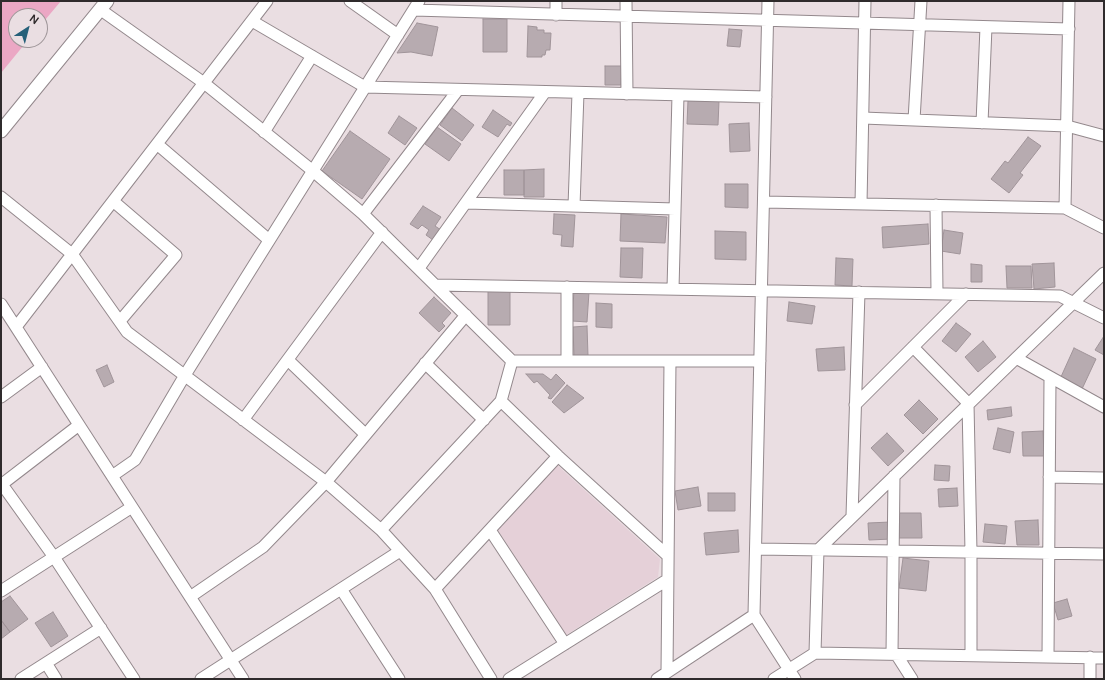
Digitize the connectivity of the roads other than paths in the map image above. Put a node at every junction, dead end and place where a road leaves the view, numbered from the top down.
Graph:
1 (267, 1) edge
2 (350, 1) edge
3 (556, 1) edge
4 (626, 1) edge
5 (768, 1) edge
6 (865, 1) edge
7 (922, 1) edge
8 (1069, 1) edge
9 (104, 6) edge
10 (416, 6) edge
11 (556, 15) junction
12 (625, 17) junction
13 (252, 21) junction
14 (768, 21) junction
15 (864, 24) junction
16 (920, 25) junction
17 (986, 27) junction
18 (1069, 30) junction
19 (398, 35) junction
20 (312, 56) junction
21 (204, 83) junction
22 (365, 87) junction
23 (458, 90) junction
24 (545, 92) junction
25 (578, 93) junction
26 (627, 94) junction
27 (678, 95) junction
28 (766, 97) junction
29 (863, 118) junction
30 (914, 120) junction
31 (982, 123) junction
32 (1067, 126) junction
33 (1, 131) edge
34 (264, 132) junction
35 (1104, 136) edge
36 (157, 144) junction
37 (313, 171) junction
38 (1, 197) edge
39 (113, 201) junction
40 (467, 202) junction
41 (764, 202) junction
42 (861, 204) junction
43 (936, 205) junction
44 (574, 206) junction
45 (1066, 208) junction
46 (675, 210) junction
47 (362, 214) junction
48 (1104, 228) edge
49 (382, 232) junction
50 (269, 240) junction
51 (72, 254) junction
52 (420, 268) junction
53 (1104, 273) edge
54 (436, 285) junction
55 (567, 287) junction
56 (672, 289) junction
57 (762, 290) junction
58 (859, 292) junction
59 (937, 293) junction
60 (966, 294) junction
61 (1074, 301) junction
62 (2, 307) edge
63 (466, 315) junction
64 (1104, 318) edge
65 (120, 321) junction
66 (16, 327) junction
67 (913, 347) junction
68 (1016, 358) junction
69 (288, 360) junction
70 (567, 361) junction
71 (512, 362) junction
72 (670, 362) junction
73 (760, 362) junction
74 (425, 363) junction
75 (42, 367) junction
76 (185, 375) junction
77 (1050, 378) junction
78 (1, 396) edge
79 (501, 401) junction
80 (968, 403) junction
81 (855, 405) junction
82 (1104, 407) edge
83 (243, 420) junction
84 (484, 420) junction
85 (79, 426) junction
86 (365, 434) junction
87 (558, 456) junction
88 (112, 476) junction
89 (894, 476) junction
90 (1050, 477) junction
91 (1104, 478) edge
92 (326, 482) junction
93 (1, 484) edge
94 (132, 507) junction
95 (852, 516) junction
96 (381, 530) junction
97 (490, 530) junction
98 (756, 549) junction
99 (818, 550) junction
100 (400, 551) junction
101 (894, 551) junction
102 (972, 552) junction
103 (1049, 554) junction
104 (1104, 554) edge
105 (668, 556) junction
106 (54, 557) junction
107 (667, 580) junction
108 (341, 589) junction
109 (435, 589) junction
110 (1, 591) edge
111 (190, 597) junction
112 (754, 615) junction
113 (101, 628) junction
114 (564, 644) junction
115 (815, 653) junction
116 (894, 654) junction
117 (971, 656) junction
118 (1048, 656) junction
119 (1090, 657) junction
120 (1104, 658) edge
121 (231, 660) junction
122 (46, 663) junction
123 (667, 672) junction
124 (792, 674) edge
125 (21, 679) edge
126 (56, 679) edge
127 (134, 679) edge
128 (201, 679) edge
129 (243, 679) edge
130 (399, 679) edge
131 (491, 679) edge
132 (509, 679) edge
133 (656, 679) edge
134 (774, 679) edge
135 (912, 679) edge
136 (1090, 679) edge

1 - 13 street
2 - 19 street
3 - 11 street
4 - 12 street
5 - 14 street
6 - 15 street
7 - 16 street
8 - 18 street
9 - 21 street
9 - 33 main road
10 - 11 street
10 - 19 street
11 - 12 street
12 - 14 street
12 - 26 street
13 - 20 street
13 - 21 street
14 - 15 street
14 - 28 street
15 - 16 street
15 - 29 street
16 - 17 street
16 - 30 street
17 - 18 street
17 - 31 street
18 - 32 street
19 - 22 street
20 - 22 street
20 - 34 street
21 - 34 street
21 - 36 street
22 - 23 street
22 - 37 street
23 - 24 street
23 - 47 street
24 - 25 street
24 - 40 street
25 - 26 street
25 - 44 street
26 - 27 street
27 - 28 street
27 - 46 street
28 - 41 street
29 - 30 street
29 - 42 street
30 - 31 street
31 - 32 street
32 - 35 street
32 - 45 street
34 - 37 street
36 - 39 street
36 - 50 street
37 - 47 street
37 - 50 street
38 - 51 street
39 - 51 street
39 - 65 street
40 - 44 street
40 - 52 street
41 - 42 street
41 - 57 street
42 - 43 street
43 - 45 street
43 - 59 street
44 - 46 street
45 - 48 street
46 - 56 street
47 - 49 street
49 - 52 street
49 - 69 street
50 - 76 street
51 - 65 street
51 - 66 street
52 - 54 street
53 - 61 street
54 - 55 street
54 - 63 street
55 - 56 street
55 - 70 street
56 - 57 street
57 - 58 street
57 - 73 street
58 - 59 street
58 - 81 street
59 - 60 street
60 - 61 street
60 - 67 street
61 - 64 street
61 - 68 street
62 - 66 street
63 - 71 street
63 - 74 street
65 - 76 street
66 - 75 street
67 - 80 street
67 - 81 street
68 - 77 street
68 - 80 street
69 - 83 street
69 - 86 street
70 - 71 street
70 - 72 street
71 - 79 street
72 - 73 street
72 - 105 street
73 - 98 street
74 - 84 street
74 - 86 street
75 - 78 street
75 - 85 street
76 - 83 street
76 - 88 street
77 - 82 street
77 - 90 street
79 - 84 street
79 - 87 street
80 - 89 street
80 - 102 street
81 - 95 street
83 - 92 street
84 - 96 street
85 - 88 street
85 - 93 street
86 - 92 street
87 - 97 street
87 - 105 street
88 - 94 street
89 - 95 street
89 - 101 street
90 - 91 street
90 - 103 street
92 - 96 street
92 - 111 street
93 - 106 street
94 - 106 street
94 - 111 street
95 - 99 street
96 - 100 street
97 - 109 street
97 - 114 street
98 - 99 street
98 - 112 street
99 - 101 street
99 - 115 street
100 - 108 street
100 - 109 street
101 - 102 street
101 - 116 street
102 - 103 street
102 - 117 street
103 - 104 street
103 - 118 street
105 - 107 street
106 - 110 street
106 - 113 street
107 - 114 street
107 - 123 street
108 - 121 street
108 - 130 street
109 - 131 street
111 - 121 street
112 - 123 street
112 - 124 street
113 - 122 street
113 - 127 street
114 - 132 street
115 - 116 street
115 - 124 street
116 - 117 street
116 - 135 street
117 - 118 street
118 - 119 street
119 - 120 street
119 - 136 street
121 - 128 street
121 - 129 street
122 - 125 street
122 - 126 street
123 - 133 street
124 - 134 street

